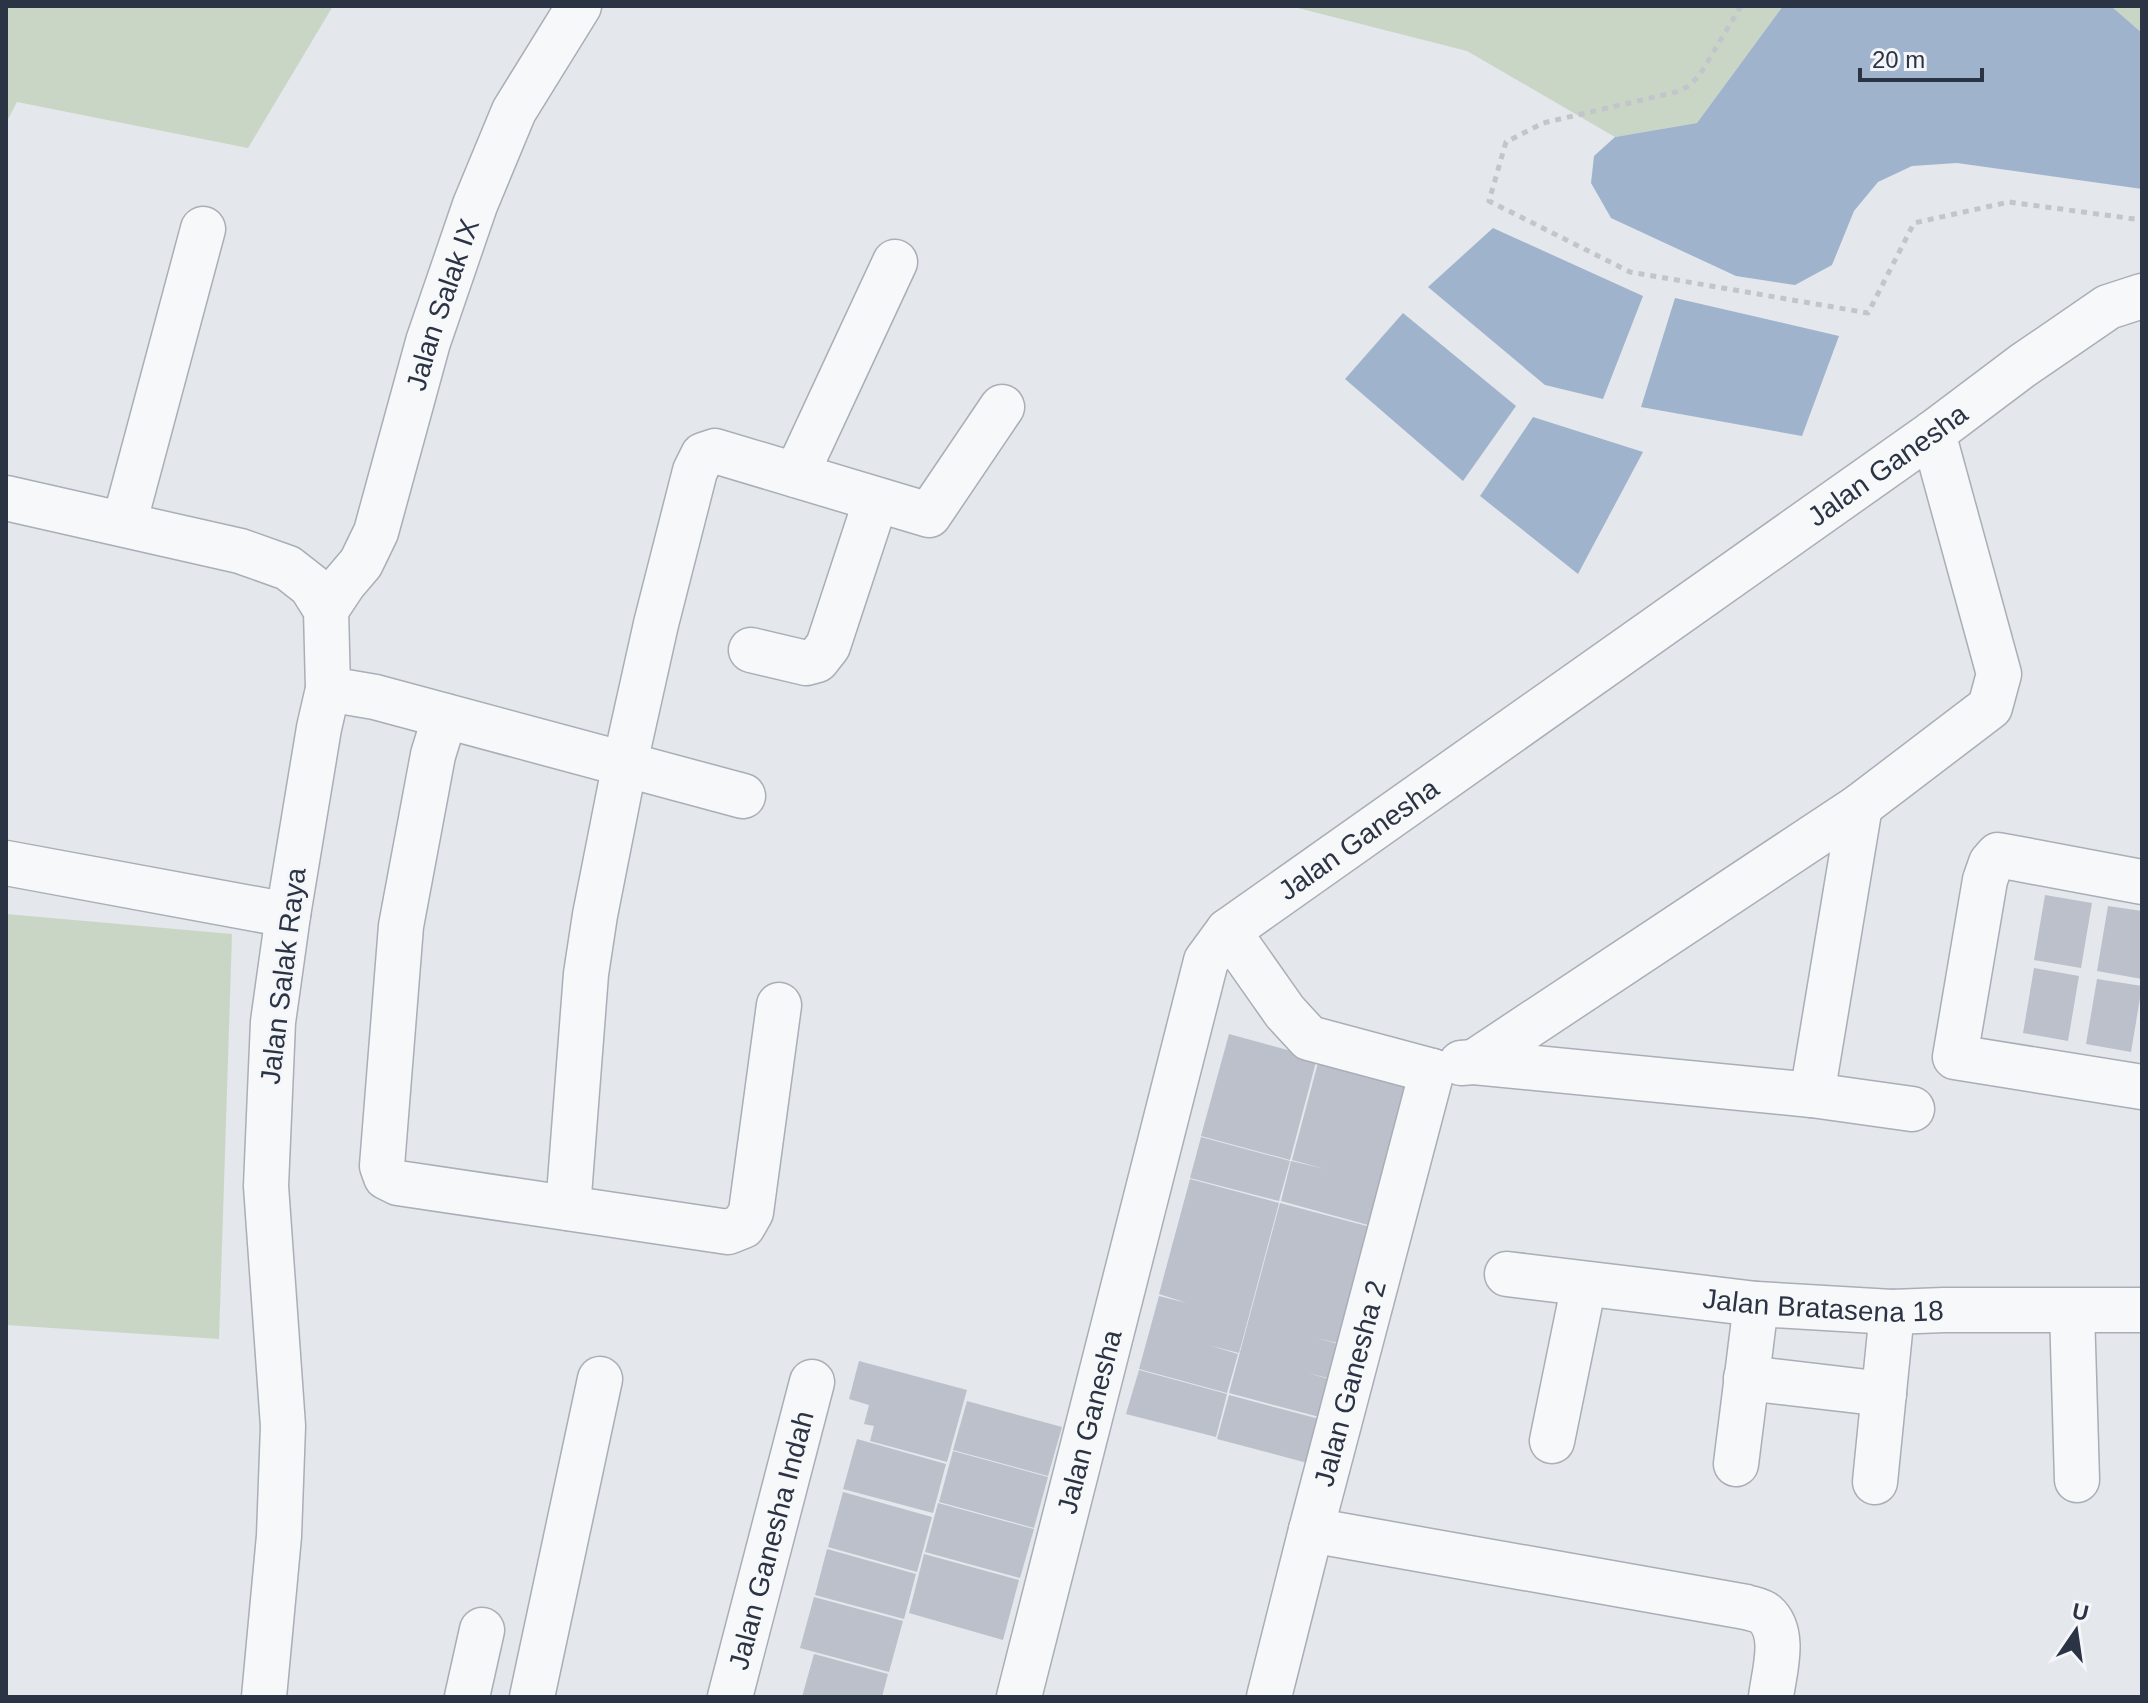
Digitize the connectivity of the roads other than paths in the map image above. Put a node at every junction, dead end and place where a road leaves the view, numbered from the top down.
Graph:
1 (579, 6) edge
2 (203, 229) dead end
3 (895, 262) dead end
4 (2142, 296) edge
5 (1002, 407) dead end
6 (1933, 433) junction
7 (796, 475) junction
8 (6, 498) edge
9 (876, 500) junction
10 (124, 524) junction
11 (326, 610) junction
12 (751, 650) dead end
13 (328, 689) junction
14 (445, 716) junction
15 (625, 763) junction
16 (743, 796) dead end
17 (1860, 806) junction
18 (6, 863) edge
19 (2142, 882) edge
20 (288, 915) junction
21 (1228, 931) junction
22 (779, 1005) dead end
23 (1474, 1062) junction
24 (1432, 1071) junction
25 (2142, 1087) edge
26 (1812, 1095) junction
27 (1912, 1109) dead end
28 (568, 1208) junction
29 (1507, 1274) dead end
30 (1584, 1284) junction
31 (1756, 1304) junction
32 (2142, 1310) edge
33 (2072, 1311) junction
34 (1892, 1312) junction
35 (1746, 1378) junction
36 (600, 1379) dead end
37 (812, 1382) dead end
38 (1884, 1394) junction
39 (1552, 1441) dead end
40 (1736, 1464) dead end
41 (2077, 1480) dead end
42 (1875, 1482) dead end
43 (1311, 1530) junction
44 (482, 1630) dead end
45 (268, 1695) edge
46 (467, 1697) edge
47 (532, 1697) edge
48 (730, 1697) edge
49 (1019, 1697) edge
50 (1269, 1697) edge
51 (1771, 1697) edge

1 - 11 street, Jalan Salak IX
2 - 10 street
3 - 7 street
4 - 6 street, Jalan Ganesha
5 - 9 street
6 - 17 street
6 - 21 street, Jalan Ganesha
7 - 9 street
7 - 15 street
8 - 10 street
9 - 12 street
10 - 11 street
11 - 13 street, Jalan Salak Raya
13 - 14 street
13 - 20 street, Jalan Salak Raya
14 - 15 street
14 - 28 street
15 - 16 street
15 - 28 street
17 - 23 street
17 - 26 street
18 - 20 street
19 - 25 street
20 - 45 street, Jalan Salak Raya
21 - 24 street
21 - 49 street, Jalan Ganesha
22 - 28 street
23 - 24 street
23 - 26 street
24 - 43 street, Jalan Ganesha 2
26 - 27 street
29 - 30 street, Jalan Bratasena 18
30 - 31 street, Jalan Bratasena 18
30 - 39 street
31 - 34 street, Jalan Bratasena 18
31 - 35 street
32 - 33 street, Jalan Bratasena 18
33 - 34 street, Jalan Bratasena 18
33 - 41 street
34 - 38 street
35 - 38 street
35 - 40 street
36 - 47 street
37 - 48 street, Jalan Ganesha Indah
38 - 42 street
43 - 50 street, Jalan Ganesha 2
43 - 51 street
44 - 46 street

